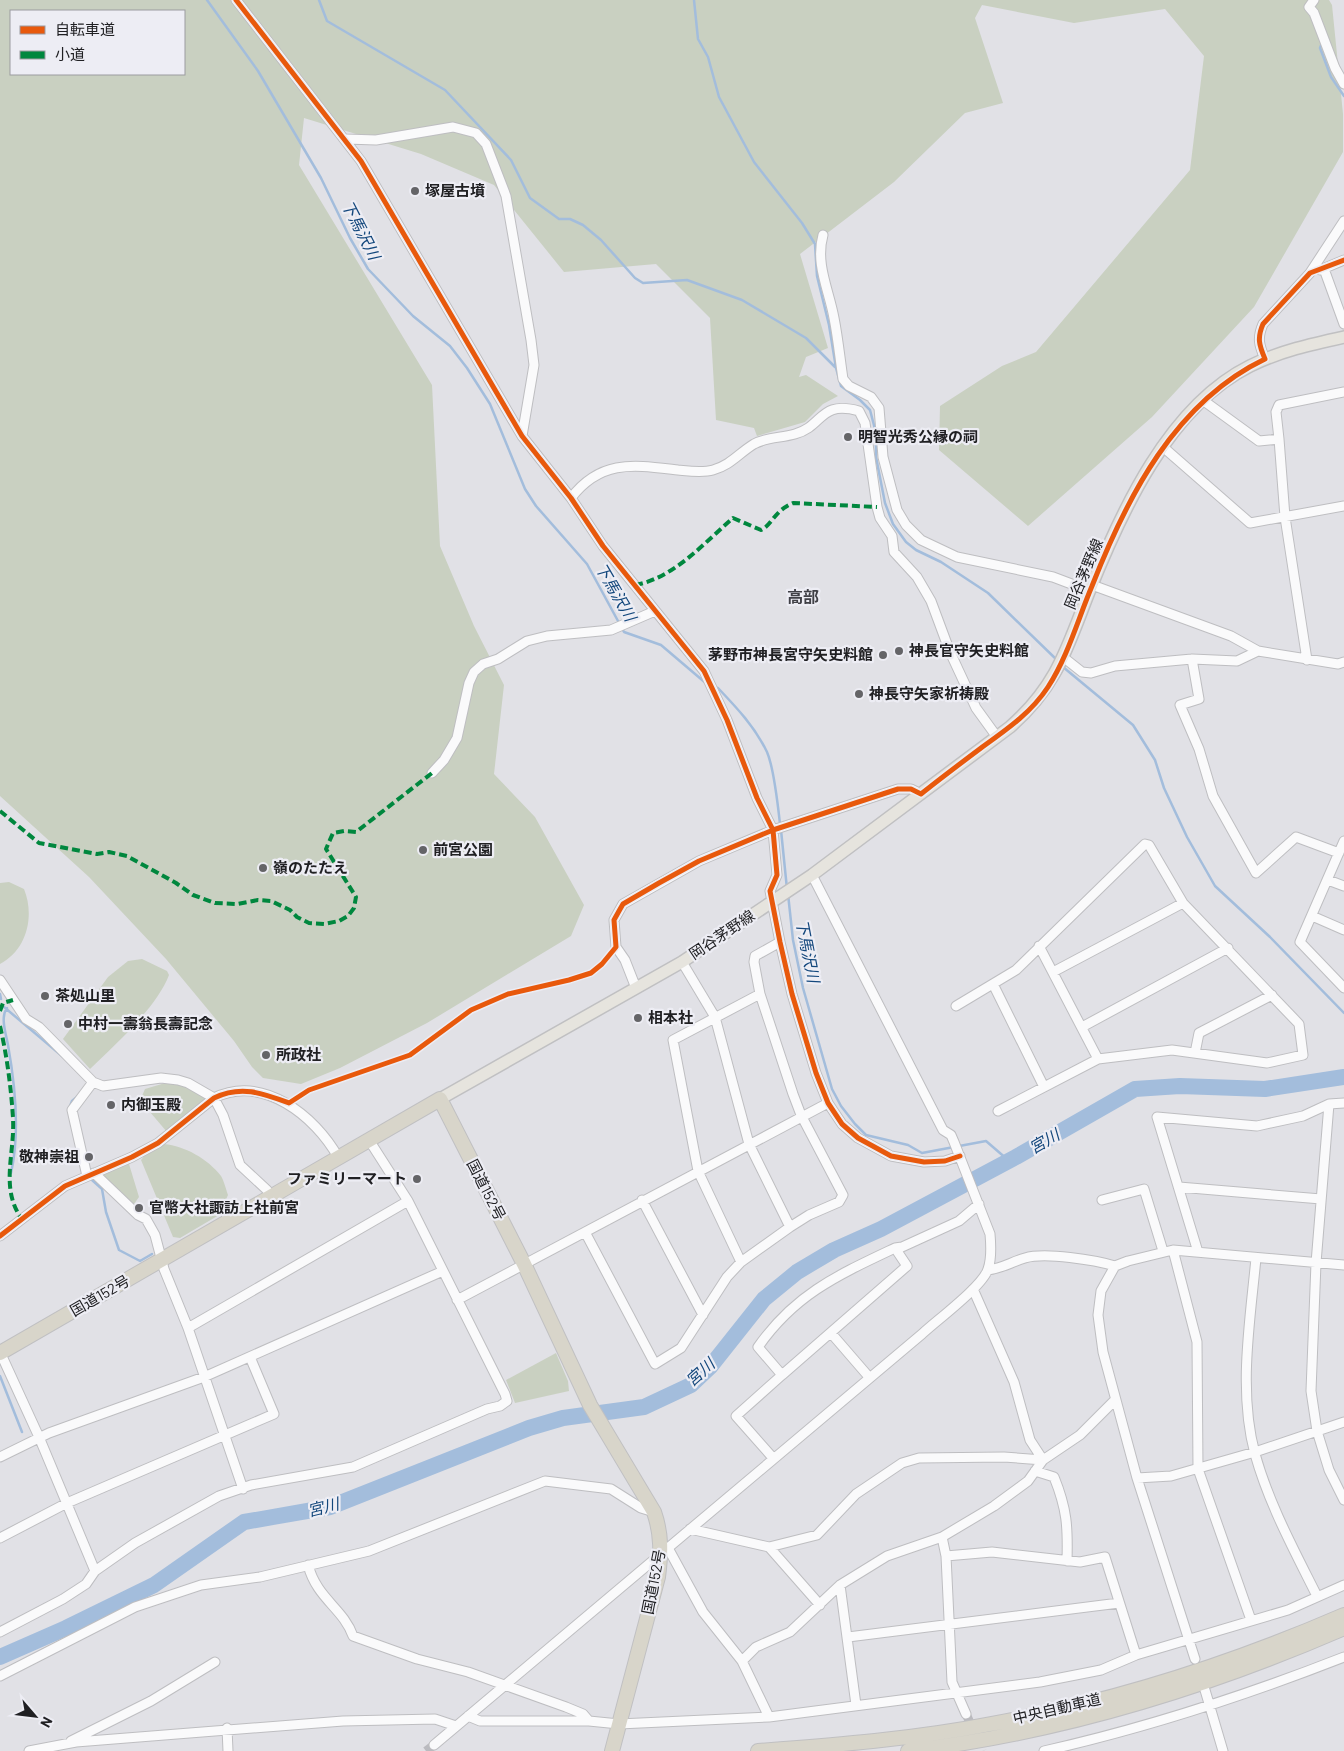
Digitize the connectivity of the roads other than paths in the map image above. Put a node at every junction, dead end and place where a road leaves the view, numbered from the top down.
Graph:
1 (236, 0) edge
2 (1314, 0) edge
3 (1344, 84) edge
4 (346, 140) junction
5 (1344, 221) edge
6 (824, 235) dead end
7 (1344, 260) edge
8 (1324, 269) junction
9 (1310, 273) junction
10 (1344, 324) edge
11 (1344, 337) edge
12 (1265, 359) junction
13 (1344, 392) edge
14 (1204, 400) junction
15 (865, 404) junction
16 (522, 436) junction
17 (1279, 439) junction
18 (1163, 447) junction
19 (571, 498) junction
20 (1344, 506) edge
21 (1285, 517) junction
22 (898, 532) junction
23 (1091, 588) junction
24 (655, 611) junction
25 (1258, 651) junction
26 (1192, 659) junction
27 (1307, 660) junction
28 (1061, 662) junction
29 (1342, 666) edge
30 (997, 737) junction
31 (432, 773) dead end
32 (921, 794) junction
33 (774, 829) junction
34 (1344, 841) edge
35 (1339, 853) junction
36 (812, 875) junction
37 (1328, 880) junction
38 (1344, 886) edge
39 (772, 902) junction
40 (1183, 903) junction
41 (1312, 916) junction
42 (1344, 930) edge
43 (780, 942) junction
44 (1039, 946) junction
45 (1228, 948) junction
46 (682, 962) junction
47 (1053, 972) junction
48 (0, 980) edge
49 (993, 984) junction
50 (636, 988) junction
51 (1344, 988) edge
52 (760, 994) junction
53 (1272, 994) junction
54 (956, 1006) dead end
55 (715, 1017) junction
56 (1082, 1027) junction
57 (1194, 1053) junction
58 (1098, 1059) junction
59 (93, 1082) junction
60 (1044, 1087) junction
61 (214, 1098) junction
62 (440, 1099) junction
63 (1344, 1102) edge
64 (828, 1103) junction
65 (1329, 1104) junction
66 (998, 1111) dead end
67 (801, 1115) junction
68 (369, 1140) junction
69 (749, 1144) junction
70 (960, 1156) junction
71 (338, 1157) junction
72 (698, 1171) junction
73 (91, 1175) junction
74 (1179, 1187) junction
75 (270, 1196) junction
76 (1321, 1199) junction
77 (642, 1200) junction
78 (1102, 1200) dead end
79 (408, 1201) junction
80 (978, 1201) junction
81 (790, 1226) junction
82 (585, 1232) junction
83 (0, 1236) edge
84 (894, 1248) junction
85 (1168, 1251) junction
86 (1198, 1252) junction
87 (1256, 1258) junction
88 (163, 1260) junction
89 (741, 1262) junction
90 (1316, 1263) junction
91 (524, 1264) junction
92 (1344, 1265) edge
93 (1115, 1266) junction
94 (988, 1270) junction
95 (443, 1271) junction
96 (973, 1289) junction
97 (457, 1300) junction
98 (703, 1315) junction
99 (188, 1328) junction
100 (831, 1333) junction
101 (0, 1353) edge
102 (250, 1357) junction
103 (782, 1375) junction
104 (204, 1377) junction
105 (870, 1377) junction
106 (1115, 1400) junction
107 (1344, 1422) edge
108 (1317, 1430) junction
109 (224, 1436) junction
110 (39, 1437) junction
111 (1255, 1452) junction
112 (0, 1457) edge
113 (772, 1458) junction
114 (1044, 1460) junction
115 (1198, 1469) junction
116 (1035, 1471) junction
117 (1137, 1478) junction
118 (243, 1489) junction
119 (1344, 1500) edge
120 (67, 1503) junction
121 (654, 1512) junction
122 (690, 1528) junction
123 (942, 1537) junction
124 (0, 1538) edge
125 (769, 1547) junction
126 (665, 1550) junction
127 (946, 1556) junction
128 (1066, 1561) junction
129 (308, 1565) junction
130 (95, 1571) junction
131 (840, 1586) junction
132 (1343, 1587) edge
133 (1317, 1596) junction
134 (1119, 1603) junction
135 (820, 1605) junction
136 (1344, 1615) edge
137 (1251, 1620) junction
138 (949, 1625) junction
139 (1344, 1628) edge
140 (0, 1632) edge
141 (848, 1637) junction
142 (1189, 1639) junction
143 (1136, 1656) junction
144 (1344, 1657) edge
145 (1196, 1659) dead end
146 (742, 1661) junction
147 (215, 1662) dead end
148 (0, 1676) edge
149 (503, 1686) junction
150 (1205, 1690) dead end
151 (956, 1694) junction
152 (1208, 1704) junction
153 (856, 1705) junction
154 (966, 1714) tunnel mouth
155 (468, 1716) junction
156 (770, 1717) junction
157 (589, 1721) junction
158 (620, 1724) junction
159 (456, 1726) junction
160 (227, 1728) junction
161 (68, 1743) junction
162 (434, 1745) tunnel mouth
163 (29, 1751) edge
164 (228, 1751) edge
165 (612, 1751) edge
166 (758, 1751) edge
167 (908, 1751) edge
168 (1044, 1751) edge
169 (1223, 1751) edge

1 - 4 street
2 - 3 street
4 - 16 street
4 - 16 street
5 - 9 street
6 - 15 street
7 - 8 street
8 - 9 street
8 - 10 street
9 - 12 street
11 - 12 main road, 岡谷茅野線
12 - 14 main road, 岡谷茅野線
13 - 17 street
14 - 17 street
14 - 18 main road, 岡谷茅野線
15 - 19 street
15 - 22 street
15 - 22 street
16 - 19 street
17 - 21 street
18 - 21 street
18 - 23 main road, 岡谷茅野線
19 - 24 street
20 - 21 street
21 - 27 street
22 - 23 street
22 - 30 street
23 - 25 street
23 - 28 main road, 岡谷茅野線
24 - 31 street
24 - 33 street
25 - 26 street
25 - 27 street
26 - 28 street
26 - 35 street
27 - 29 street
28 - 30 main road, 岡谷茅野線
30 - 32 main road, 岡谷茅野線
32 - 33 street
32 - 36 main road, 岡谷茅野線
33 - 39 street
33 - 50 street
34 - 35 street
35 - 37 street
36 - 39 main road, 岡谷茅野線
36 - 70 street
37 - 38 street
37 - 41 street
39 - 43 street
39 - 46 main road, 岡谷茅野線
40 - 44 street
40 - 45 street
40 - 47 street
41 - 42 street
41 - 51 street
43 - 52 street
43 - 64 street
44 - 47 street
44 - 49 street
45 - 53 street
45 - 56 street
46 - 50 main road, 岡谷茅野線
46 - 55 street
47 - 56 street
48 - 59 street
49 - 54 street
49 - 60 street
50 - 62 main road, 岡谷茅野線
52 - 55 street
52 - 67 street
53 - 57 street
53 - 57 street
55 - 69 street
55 - 72 street
56 - 58 street
57 - 58 street
58 - 60 street
59 - 61 street
59 - 73 street
60 - 66 street
61 - 71 street
61 - 73 street
61 - 75 street
62 - 68 highway, 国道152号
62 - 91 highway, 国道152号
63 - 65 street
64 - 67 street
64 - 70 street
65 - 74 street
65 - 76 street
67 - 69 street
67 - 81 street
68 - 71 highway, 国道152号
68 - 79 street
69 - 72 street
69 - 81 street
70 - 80 street
71 - 75 highway, 国道152号
72 - 77 street
72 - 89 street
73 - 83 street
73 - 88 street
74 - 76 street
74 - 86 street
75 - 88 highway, 国道152号
76 - 90 street
77 - 82 street
77 - 98 street
78 - 85 street
79 - 95 street
79 - 99 street
80 - 84 street
80 - 94 street
81 - 89 street
82 - 91 street
82 - 98 street
84 - 100 street
84 - 103 street
85 - 86 street
85 - 93 street
85 - 115 street
86 - 87 street
87 - 90 street
87 - 111 street
88 - 99 street
88 - 101 highway, 国道152号
89 - 98 street
90 - 92 street
90 - 108 street
91 - 97 street
91 - 121 highway, 国道152号
93 - 94 street
93 - 106 street
94 - 96 street
95 - 97 street
95 - 102 street
96 - 105 street
96 - 114 street
97 - 118 street
99 - 104 street
100 - 103 street
100 - 105 street
101 - 110 street
102 - 104 street
102 - 109 street
103 - 113 street
104 - 109 street
104 - 110 street
105 - 113 street
106 - 114 street
106 - 117 street
107 - 108 street
108 - 111 street
108 - 119 street
109 - 118 street
109 - 120 street
110 - 112 street
110 - 120 street
111 - 115 street
111 - 133 street
113 - 122 street
114 - 116 street
114 - 125 street
115 - 117 street
115 - 137 street
116 - 123 street
116 - 128 street
117 - 142 street
118 - 130 street
120 - 124 street
120 - 130 street
121 - 126 highway, 国道152号
121 - 129 street
122 - 125 street
122 - 126 street
123 - 127 street
123 - 131 street
125 - 135 street
126 - 146 street
126 - 149 street
126 - 158 highway, 国道152号
127 - 128 street
127 - 138 street
128 - 134 street
129 - 148 street
129 - 149 street
130 - 140 street
131 - 135 street
131 - 141 street
132 - 133 street
133 - 137 street
134 - 138 street
134 - 143 street
135 - 146 street
136 - 166 highway, 中央自動車道
137 - 142 street
138 - 141 street
138 - 151 street
139 - 167 highway, 中央自動車道
141 - 153 street
142 - 143 street
142 - 145 street
143 - 151 street
144 - 152 street
146 - 156 street
147 - 161 street
149 - 155 street
149 - 157 street
150 - 152 street
151 - 153 street
151 - 154 street
152 - 168 street
152 - 169 street
153 - 156 street
155 - 157 street
155 - 159 street
156 - 158 street
157 - 158 street
158 - 165 highway, 国道152号
159 - 160 street
159 - 162 street
160 - 161 street
160 - 164 street
161 - 163 street

